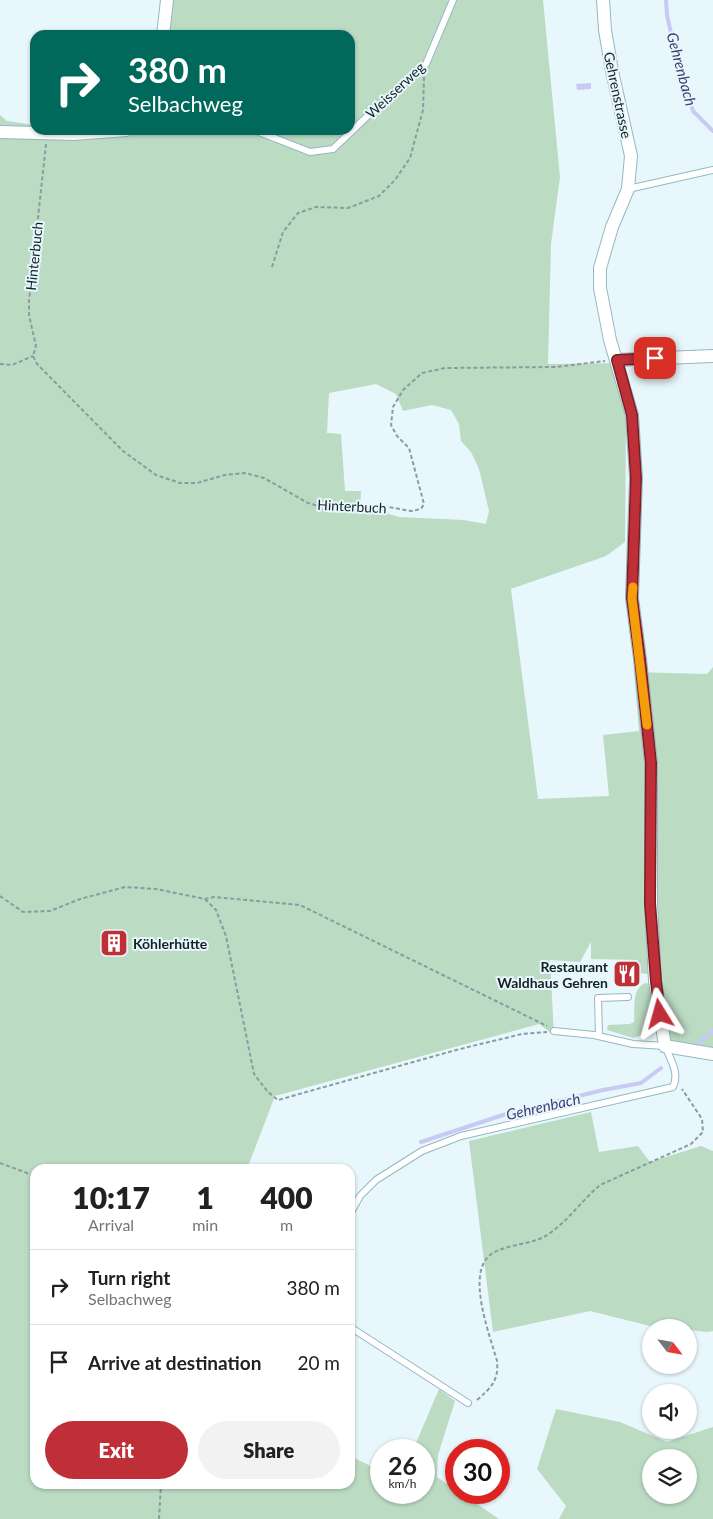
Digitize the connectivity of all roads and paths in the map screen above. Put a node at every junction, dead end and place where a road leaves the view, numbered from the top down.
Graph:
1 (167, 0) edge
2 (452, 0) edge
3 (603, 0) edge
4 (163, 30) edge
5 (421, 68) junction
6 (355, 128) edge
7 (0, 132) edge
8 (30, 133) edge
9 (48, 135) edge
10 (267, 135) edge
11 (348, 135) edge
12 (713, 170) edge
13 (628, 189) junction
14 (272, 267) dead end
15 (33, 356) junction
16 (713, 356) edge
17 (617, 360) junction
18 (0, 364) edge
19 (0, 896) edge
20 (205, 899) junction
21 (628, 998) dead end
22 (554, 1031) junction
23 (598, 1036) junction
24 (665, 1046) junction
25 (713, 1054) edge
26 (676, 1081) junction
27 (0, 1163) edge
28 (30, 1175) edge
29 (355, 1205) edge
30 (355, 1331) edge
31 (468, 1403) joint
32 (161, 1489) edge
33 (159, 1519) edge

1 - 4 street
2 - 5 lane, Weisserweg
3 - 13 street, Gehrenstrasse
5 - 6 lane, Weisserweg
5 - 14 path
7 - 8 street
9 - 15 path, Hinterbuch
10 - 11 lane, Weisserweg
12 - 13 lane
13 - 17 street, Gehrenstrasse
15 - 17 path, Hinterbuch
15 - 18 path
16 - 17 street
17 - 24 street, Gehrenstrasse
19 - 20 path
20 - 22 path
20 - 22 path
21 - 23 lane
22 - 23 lane
23 - 24 lane
24 - 25 street
24 - 26 lane
26 - 29 lane
26 - 31 path
27 - 28 path
30 - 31 lane
32 - 33 path

